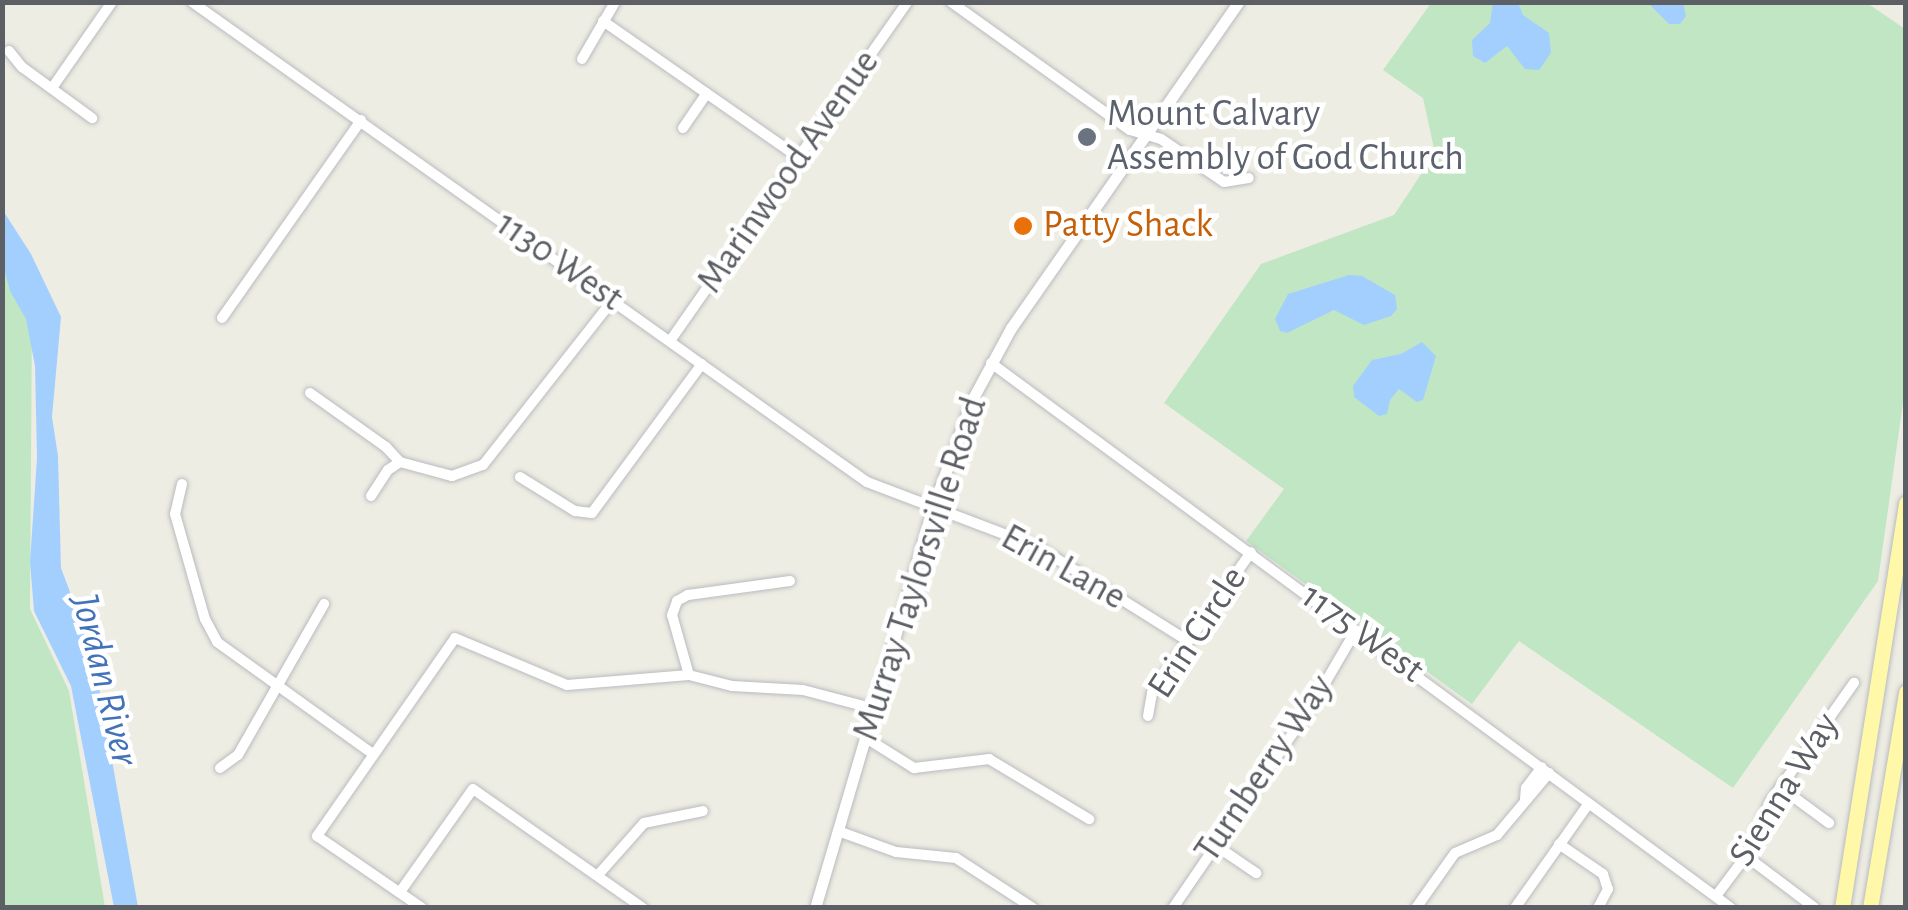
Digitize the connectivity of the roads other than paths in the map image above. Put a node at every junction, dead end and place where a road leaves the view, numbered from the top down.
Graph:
1 (112, 2) edge
2 (192, 2) edge
3 (616, 2) edge
4 (907, 2) edge
5 (951, 2) edge
6 (1238, 2) edge
7 (603, 20) junction
8 (9, 51) dead end
9 (582, 59) dead end
10 (52, 88) junction
11 (707, 93) junction
12 (92, 118) dead end
13 (361, 120) junction
14 (682, 128) dead end
15 (1147, 134) junction
16 (798, 157) junction
17 (1248, 178) dead end
18 (613, 300) junction
19 (222, 318) dead end
20 (670, 341) junction
21 (991, 363) junction
22 (702, 364) junction
23 (310, 393) dead end
24 (400, 462) junction
25 (520, 477) dead end
26 (182, 484) dead end
27 (372, 496) dead end
28 (1906, 503) edge
29 (934, 504) junction
30 (1250, 552) junction
31 (790, 582) dead end
32 (324, 604) dead end
33 (1356, 630) junction
34 (1188, 641) junction
35 (689, 675) junction
36 (1854, 682) dead end
37 (278, 687) junction
38 (1906, 692) edge
39 (875, 708) junction
40 (1148, 716) dead end
41 (866, 738) junction
42 (373, 754) junction
43 (220, 768) dead end
44 (1545, 770) junction
45 (1780, 788) junction
46 (1589, 803) junction
47 (702, 811) dead end
48 (1089, 818) dead end
49 (1828, 823) dead end
50 (838, 831) junction
51 (1559, 844) junction
52 (1215, 845) junction
53 (1746, 856) junction
54 (1256, 873) dead end
55 (598, 875) junction
56 (400, 892) junction
57 (1716, 896) junction
58 (422, 908) edge
59 (644, 908) edge
60 (814, 908) edge
61 (1033, 908) edge
62 (1173, 908) edge
63 (1416, 908) edge
64 (1515, 908) edge
65 (1598, 908) edge
66 (1732, 908) edge
67 (1815, 908) edge
68 (1842, 908) edge
69 (1870, 908) edge

1 - 10 street
2 - 13 street, 1130 West
3 - 7 street
4 - 16 street, Marinwood Avenue
5 - 15 street
6 - 15 street, Murray Taylorsville Road
7 - 9 street
7 - 11 street
8 - 10 street
10 - 12 street
11 - 14 street
11 - 16 street
13 - 18 street, 1130 West
13 - 19 street
15 - 17 street
15 - 21 street, Murray Taylorsville Road
16 - 20 street, Marinwood Avenue
18 - 20 street, 1130 West
18 - 24 street
20 - 22 street, 1130 West
21 - 29 street, Murray Taylorsville Road
21 - 30 street, 1175 West
22 - 25 street
22 - 29 street, 1130 West
23 - 24 street
24 - 27 street
26 - 37 street
28 - 68 main road
29 - 34 street, Erin Lane
29 - 39 street, Murray Taylorsville Road
30 - 33 street, 1175 West
30 - 34 street, Erin Circle
31 - 35 street
32 - 37 street
33 - 44 street, 1175 West
33 - 52 street, Turnberry Way
34 - 40 street, Erin Circle
35 - 39 street
35 - 42 street
36 - 45 street, Sienna Way
37 - 42 street
37 - 43 street
38 - 69 main road
39 - 41 street, Murray Taylorsville Road
41 - 48 street
41 - 50 street, Murray Taylorsville Road
42 - 56 street
44 - 46 street, 1175 West
44 - 63 street
45 - 49 street
45 - 53 street, Sienna Way
46 - 51 street
46 - 57 street, 1175 West
47 - 55 street
50 - 60 street, Murray Taylorsville Road
50 - 61 street
51 - 64 street
51 - 65 street
52 - 54 street
52 - 62 street, Turnberry Way
53 - 57 street, Sienna Way
53 - 67 street
55 - 56 street
55 - 59 street
56 - 58 street
57 - 66 street, 1175 West

